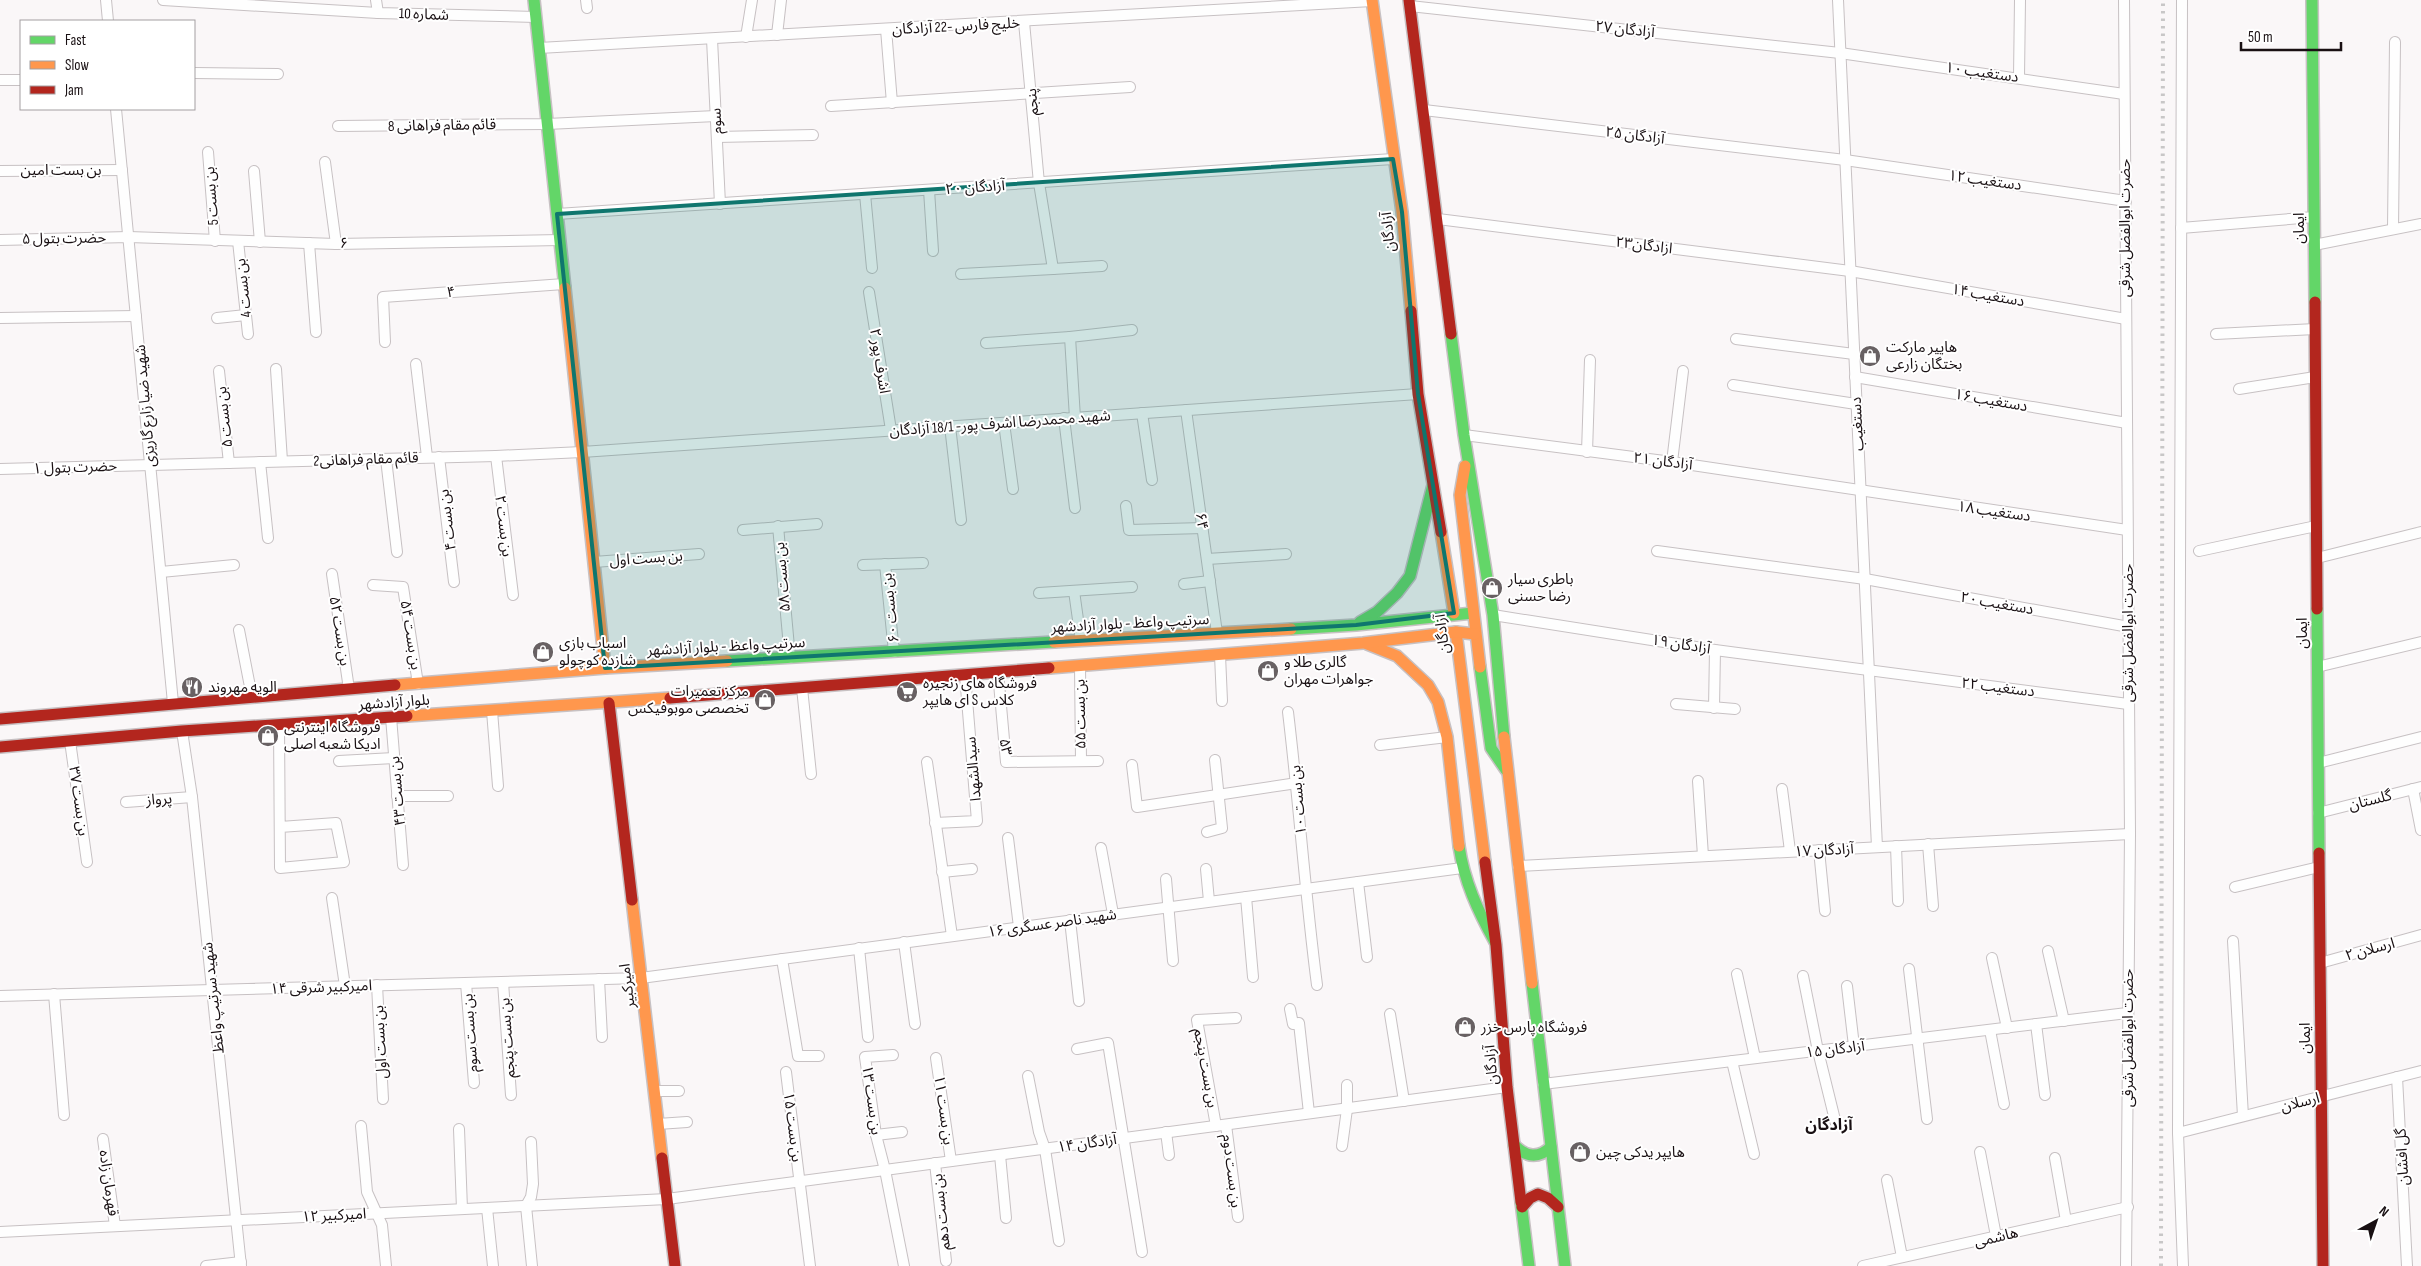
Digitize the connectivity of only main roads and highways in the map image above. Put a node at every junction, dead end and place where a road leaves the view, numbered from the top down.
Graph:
1 (534, 0) edge
2 (2312, 0) edge
3 (1372, 1) edge
4 (1410, 3) edge
5 (1468, 454) junction
6 (1434, 484) junction
7 (1454, 613) junction
8 (1473, 613) junction
9 (1356, 625) junction
10 (1456, 632) junction
11 (1475, 634) junction
12 (1363, 643) junction
13 (605, 668) junction
14 (609, 703) junction
15 (0, 720) edge
16 (0, 747) edge
17 (1507, 772) junction
18 (1496, 945) junction
19 (1514, 1145) junction
20 (1550, 1148) junction
21 (1522, 1207) junction
22 (1558, 1207) junction
23 (675, 1266) edge
24 (1529, 1266) edge
25 (1565, 1266) edge
26 (2323, 1266) edge

1 - 13 main road
2 - 26 main road, ایمان
3 - 6 main road, آزادگان
4 - 5 main road
5 - 8 main road
5 - 17 main road
6 - 7 main road, آزادگان
6 - 9 main road
7 - 8 main road, سرتیپ واعظ - بلوار آزادشهر
7 - 9 main road, سرتیپ واعظ - بلوار آزادشهر
7 - 10 main road, آزادگان
8 - 11 main road
9 - 13 main road, سرتیپ واعظ - بلوار آزادشهر
10 - 11 main road
10 - 12 main road
10 - 18 main road, آزادگان
11 - 17 main road
12 - 14 main road
12 - 18 main road
13 - 15 main road, سرتیپ واعظ - بلوار آزادشهر
14 - 16 main road, بلوار آزادشهر
14 - 23 main road, امیرکبیر
17 - 20 main road
18 - 19 main road, آزادگان
19 - 20 main road
19 - 21 main road, آزادگان
20 - 22 main road
21 - 22 main road
21 - 24 main road, آزادگان
22 - 25 main road

